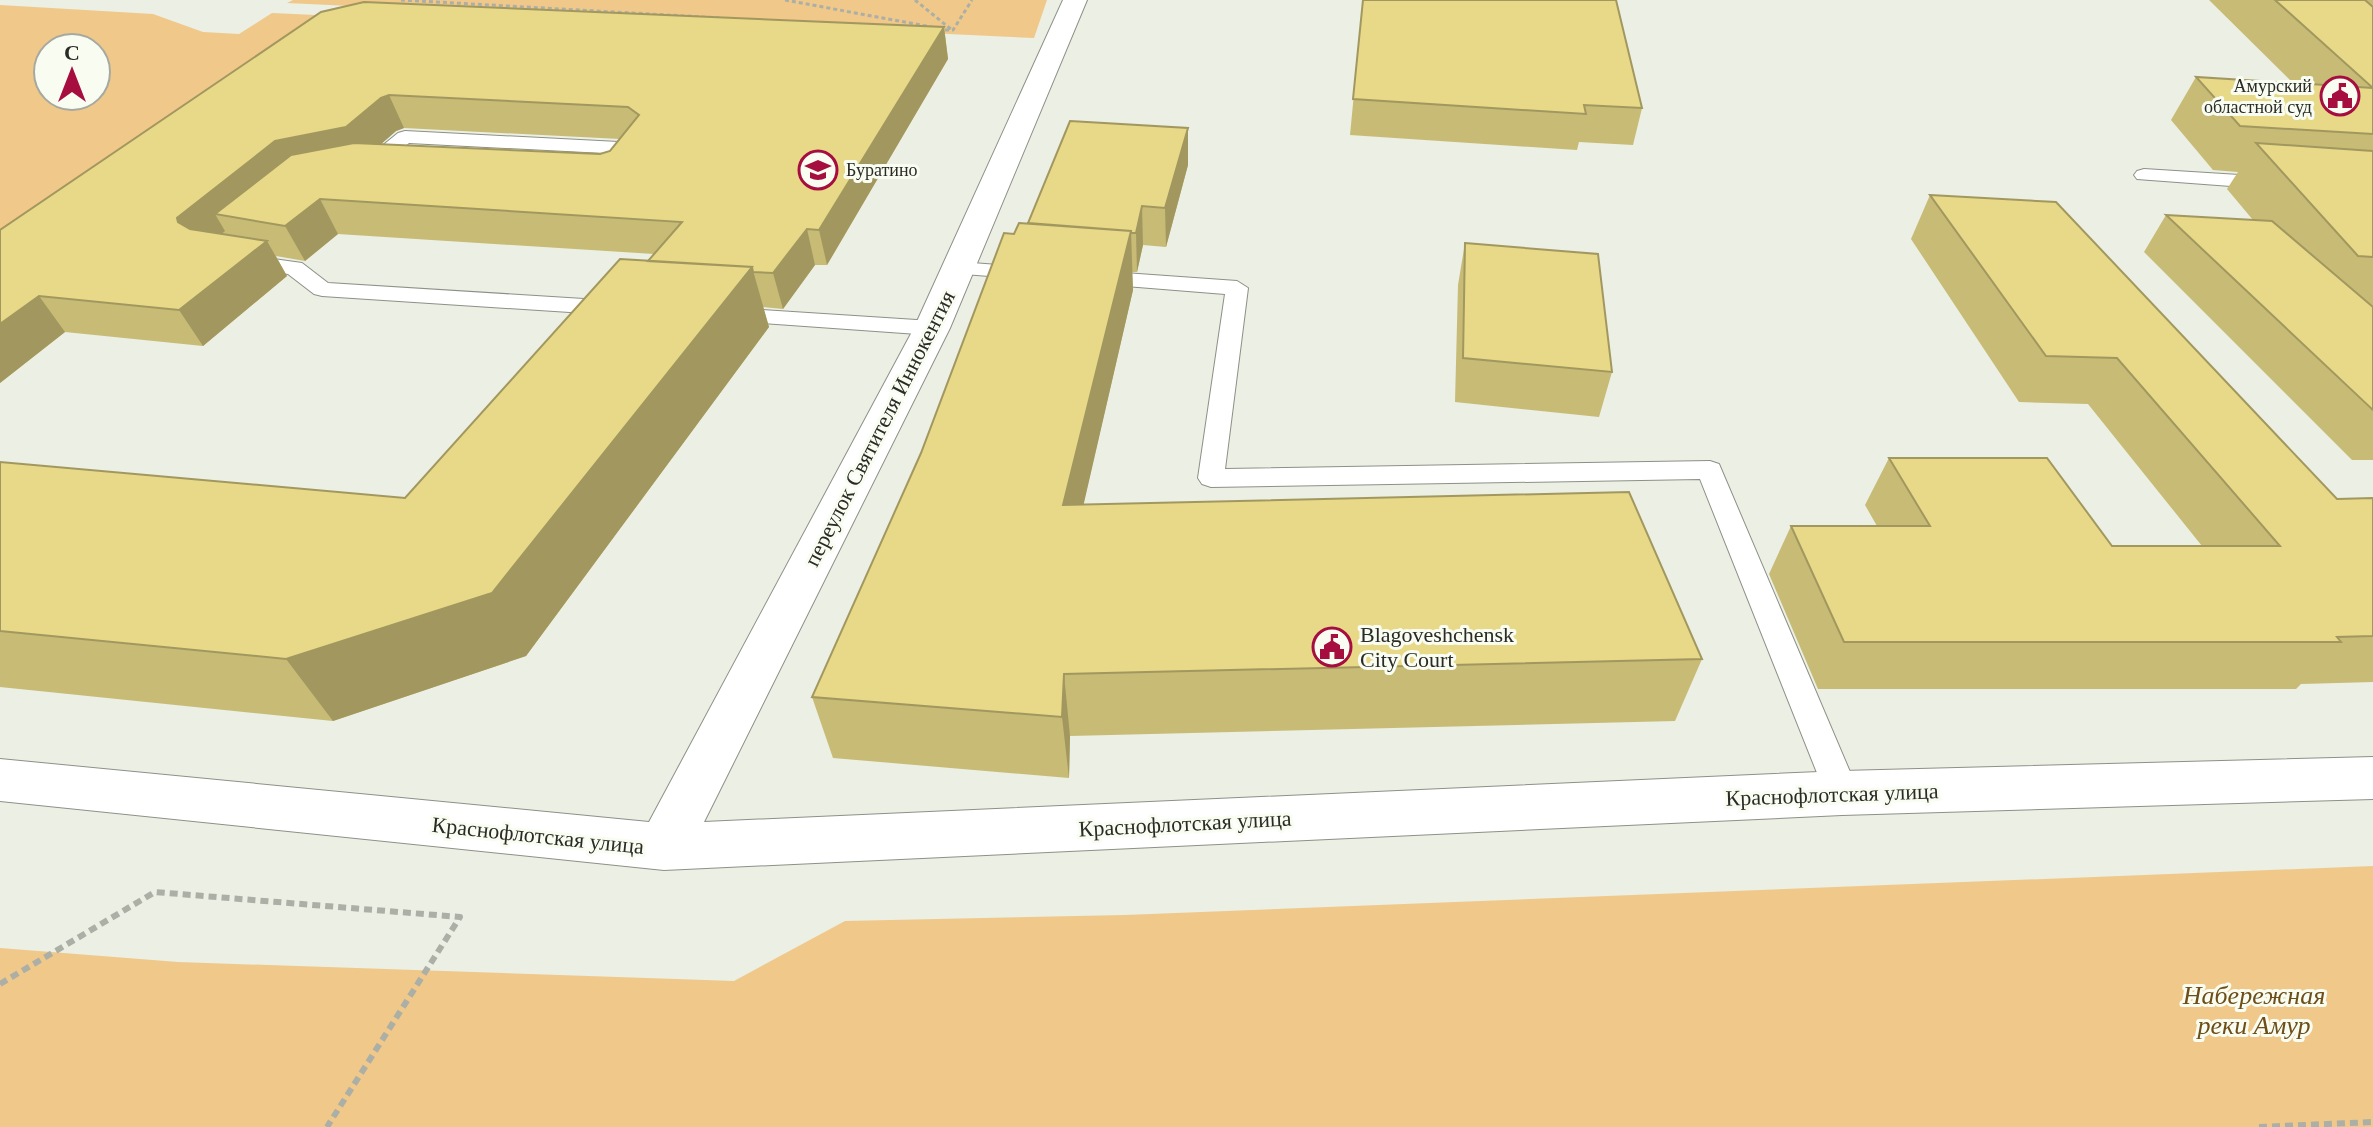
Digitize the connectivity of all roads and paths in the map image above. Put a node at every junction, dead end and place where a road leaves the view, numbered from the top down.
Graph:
1 (401, 0) edge
2 (785, 0) edge
3 (915, 0) edge
4 (972, 0) edge
5 (1075, 0) edge
6 (732, 18) edge
7 (890, 27) edge
8 (953, 30) junction
9 (370, 168) junction
10 (400, 169) edge
11 (621, 169) edge
12 (343, 173) edge
13 (2144, 175) dead end
14 (2296, 185) edge
15 (225, 257) edge
16 (959, 268) junction
17 (590, 306) junction
18 (637, 309) edge
19 (715, 314) edge
20 (932, 328) junction
21 (570, 330) edge
22 (2373, 778) edge
23 (0, 780) edge
24 (1842, 793) junction
25 (664, 847) junction
26 (0, 984) edge
27 (2373, 1122) edge
28 (327, 1127) edge
29 (2259, 1127) edge

1 - 6 path
2 - 8 path
3 - 8 path
4 - 8 path
5 - 16 street, переулок Святителя Иннокентия
7 - 8 path
9 - 10 lane
9 - 11 lane
9 - 12 lane
13 - 14 lane
15 - 17 lane
16 - 20 street, переулок Святителя Иннокентия
16 - 24 lane
17 - 18 lane
17 - 21 lane
19 - 20 lane
20 - 25 street, переулок Святителя Иннокентия
22 - 24 street, Краснофлотская улица
23 - 25 street, Краснофлотская улица
24 - 25 street, Краснофлотская улица
26 - 28 path
27 - 29 path

